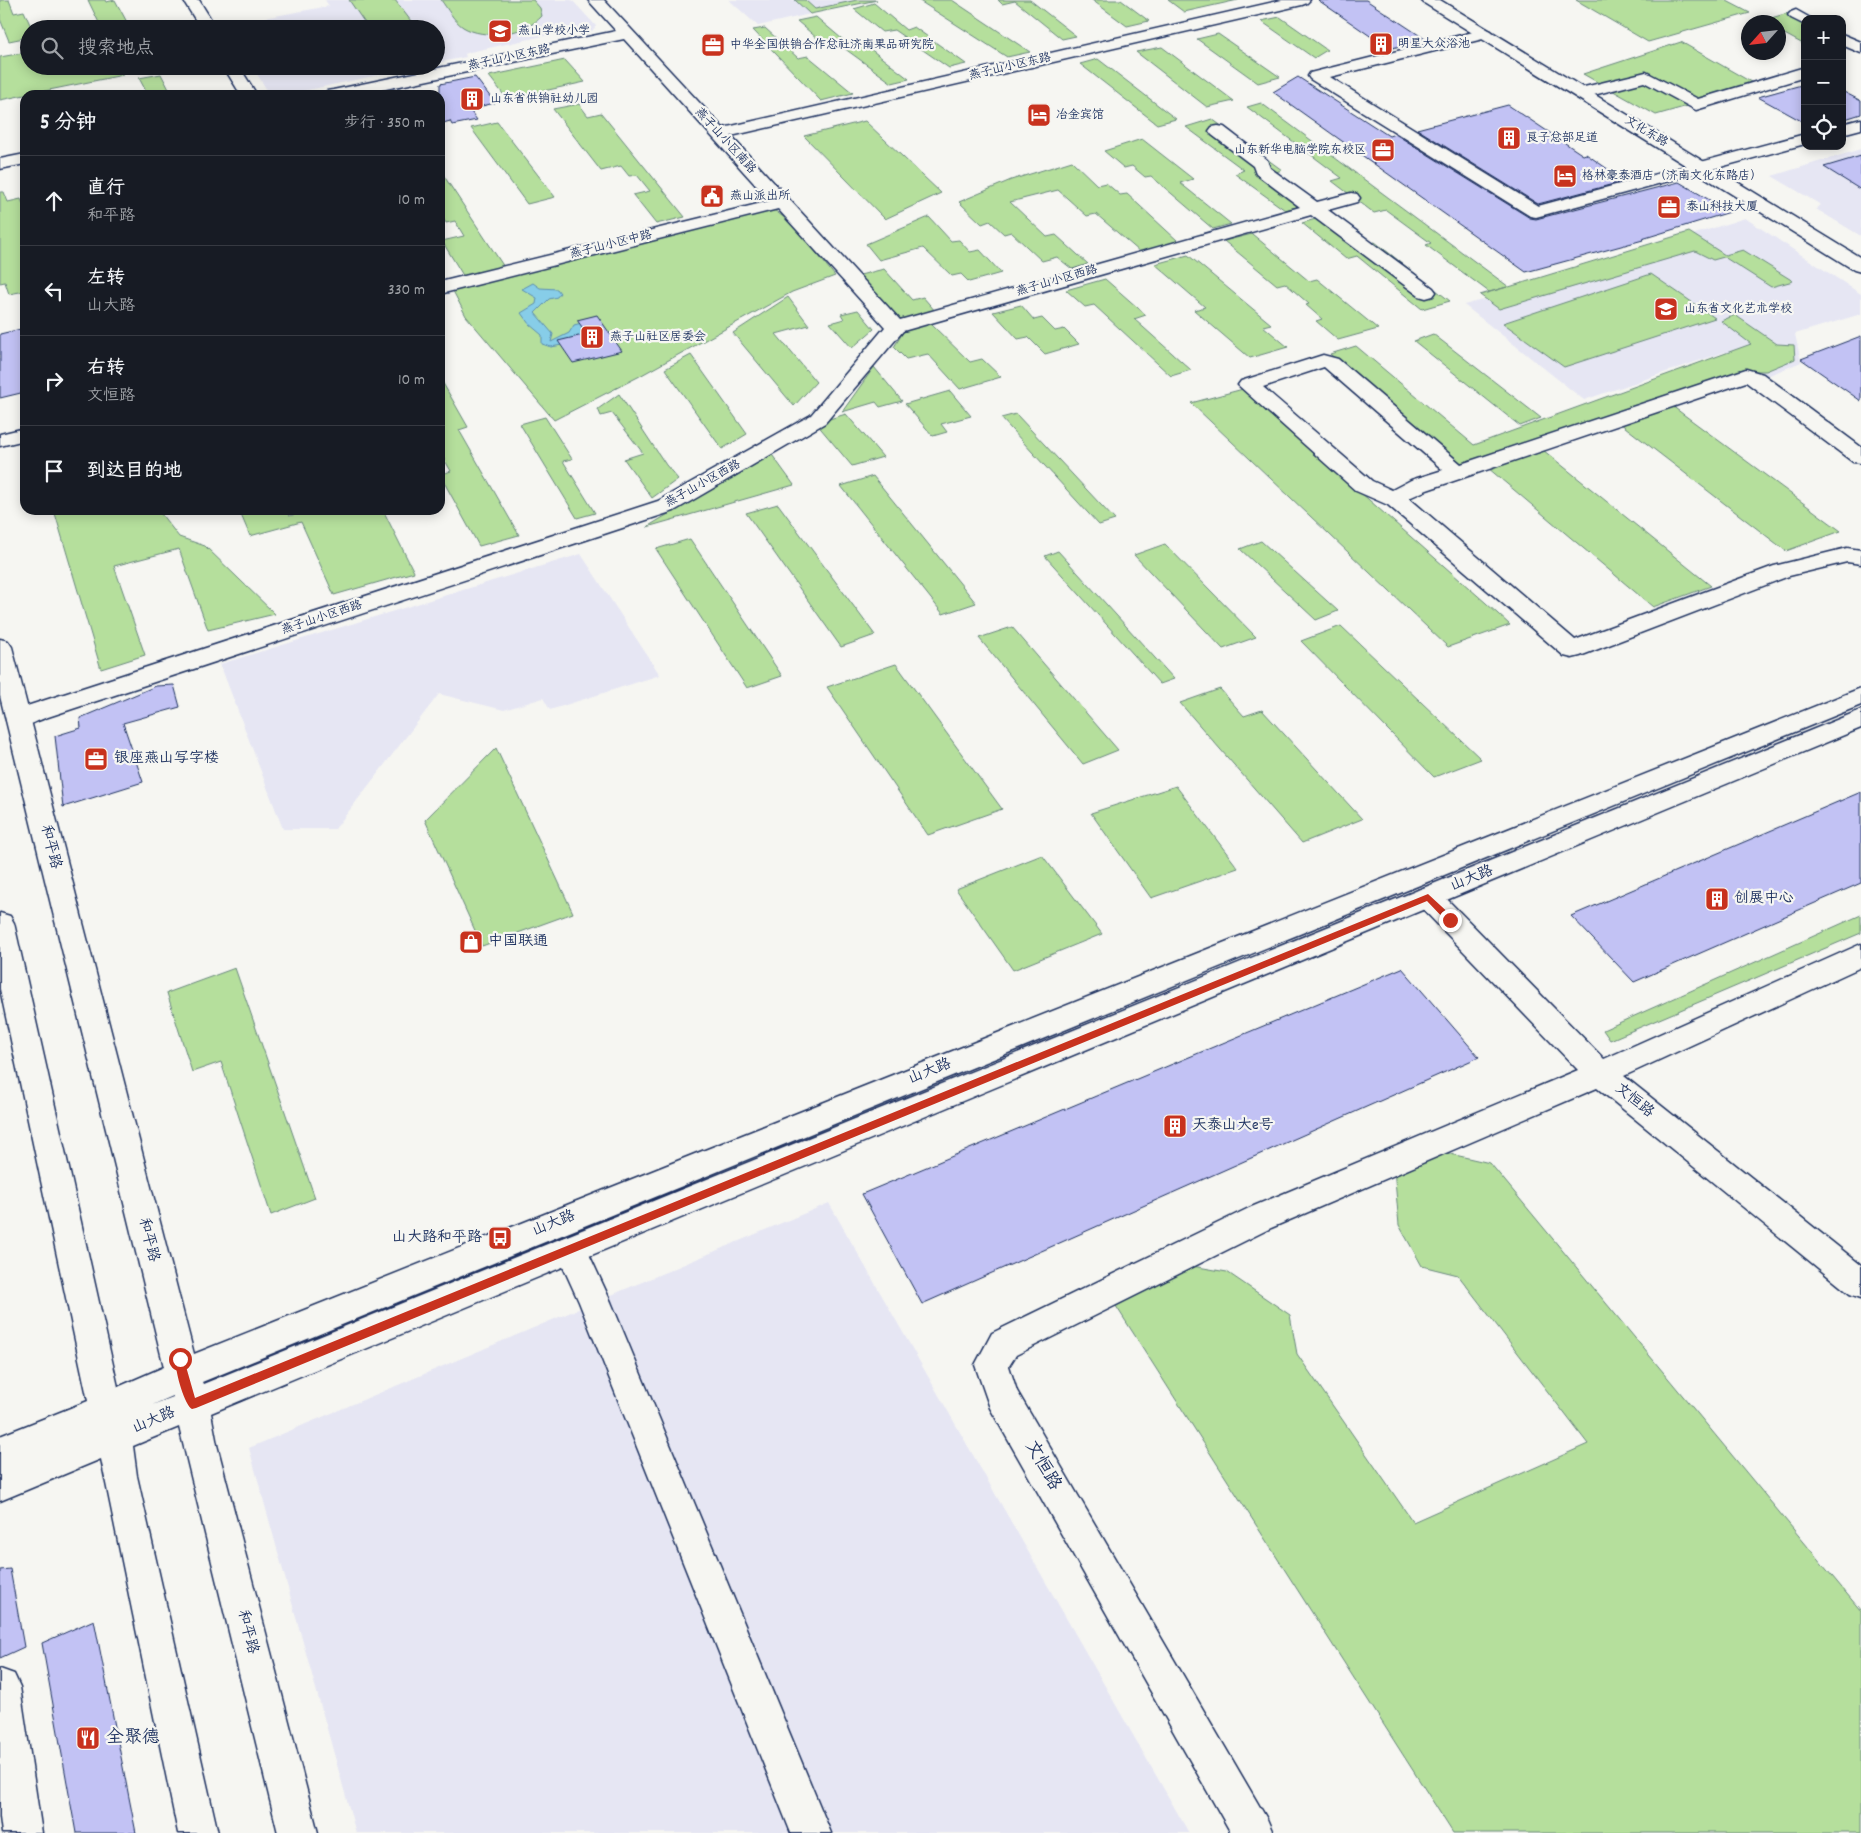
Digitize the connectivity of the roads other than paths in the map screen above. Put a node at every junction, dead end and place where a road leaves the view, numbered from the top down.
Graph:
1 (192, 0) edge
2 (596, 0) edge
3 (1302, 0) edge
4 (1430, 0) edge
5 (1281, 2) edge
6 (204, 20) edge
7 (627, 34) junction
8 (1485, 34) junction
9 (1846, 42) edge
10 (1858, 53) edge
11 (445, 72) edge
12 (1801, 73) edge
13 (237, 75) edge
14 (429, 75) edge
15 (246, 90) edge
16 (356, 90) edge
17 (1582, 93) junction
18 (1861, 124) edge
19 (1846, 128) edge
20 (1218, 131) dead end
21 (719, 134) junction
22 (1801, 141) edge
23 (20, 160) edge
24 (0, 164) edge
25 (1704, 168) junction
26 (1351, 198) dead end
27 (782, 203) junction
28 (1312, 209) junction
29 (1861, 266) edge
30 (445, 287) edge
31 (1426, 292) dead end
32 (896, 327) junction
33 (20, 435) edge
34 (0, 440) edge
35 (1861, 457) edge
36 (1458, 472) junction
37 (1396, 500) junction
38 (1861, 557) edge
39 (0, 647) edge
40 (1861, 696) edge
41 (1861, 718) edge
42 (18, 720) junction
43 (1428, 897) junction
44 (0, 923) edge
45 (1861, 955) edge
46 (1600, 1074) junction
47 (571, 1249) junction
48 (1861, 1284) edge
49 (188, 1389) junction
50 (111, 1423) junction
51 (0, 1452) edge
52 (0, 1484) edge
53 (1, 1687) edge
54 (22, 1833) edge
55 (198, 1833) edge
56 (298, 1833) edge
57 (811, 1833) edge
58 (1253, 1833) edge

1 - 6 street
2 - 7 street, 燕子山小区南路
3 - 5 street, 燕子山小区东路
4 - 8 street, 文化东路
5 - 21 street, 燕子山小区东路
7 - 11 street, 燕子山小区东路
7 - 21 street, 燕子山小区南路
8 - 17 street, 文化东路
8 - 25 street
9 - 10 street
12 - 17 street
13 - 15 street
14 - 16 street, 燕子山小区东路
17 - 25 street, 文化东路
18 - 19 street
20 - 28 street
21 - 27 street, 燕子山小区南路
22 - 25 street
23 - 24 street
25 - 29 street, 文化东路
26 - 28 street, 燕子山小区西路
27 - 30 street, 燕子山小区中路
27 - 32 street, 燕子山小区南路
28 - 31 street
28 - 32 street, 燕子山小区西路
32 - 42 street, 燕子山小区西路
33 - 34 street
35 - 36 street
36 - 37 street
36 - 37 street
37 - 38 street
39 - 42 street, 和平路
40 - 49 street, 山大路
41 - 43 street, 山大路
42 - 49 street, 和平路
43 - 46 street, 文恒路
43 - 47 street, 山大路
44 - 50 street
45 - 46 street, 文恒路
46 - 48 street, 文恒路
46 - 58 street, 文恒路
47 - 49 street, 山大路
47 - 57 street
49 - 50 street, 山大路
49 - 56 street, 和平路
50 - 51 street, 山大路
50 - 52 street, 山大路
50 - 55 street
53 - 54 street

